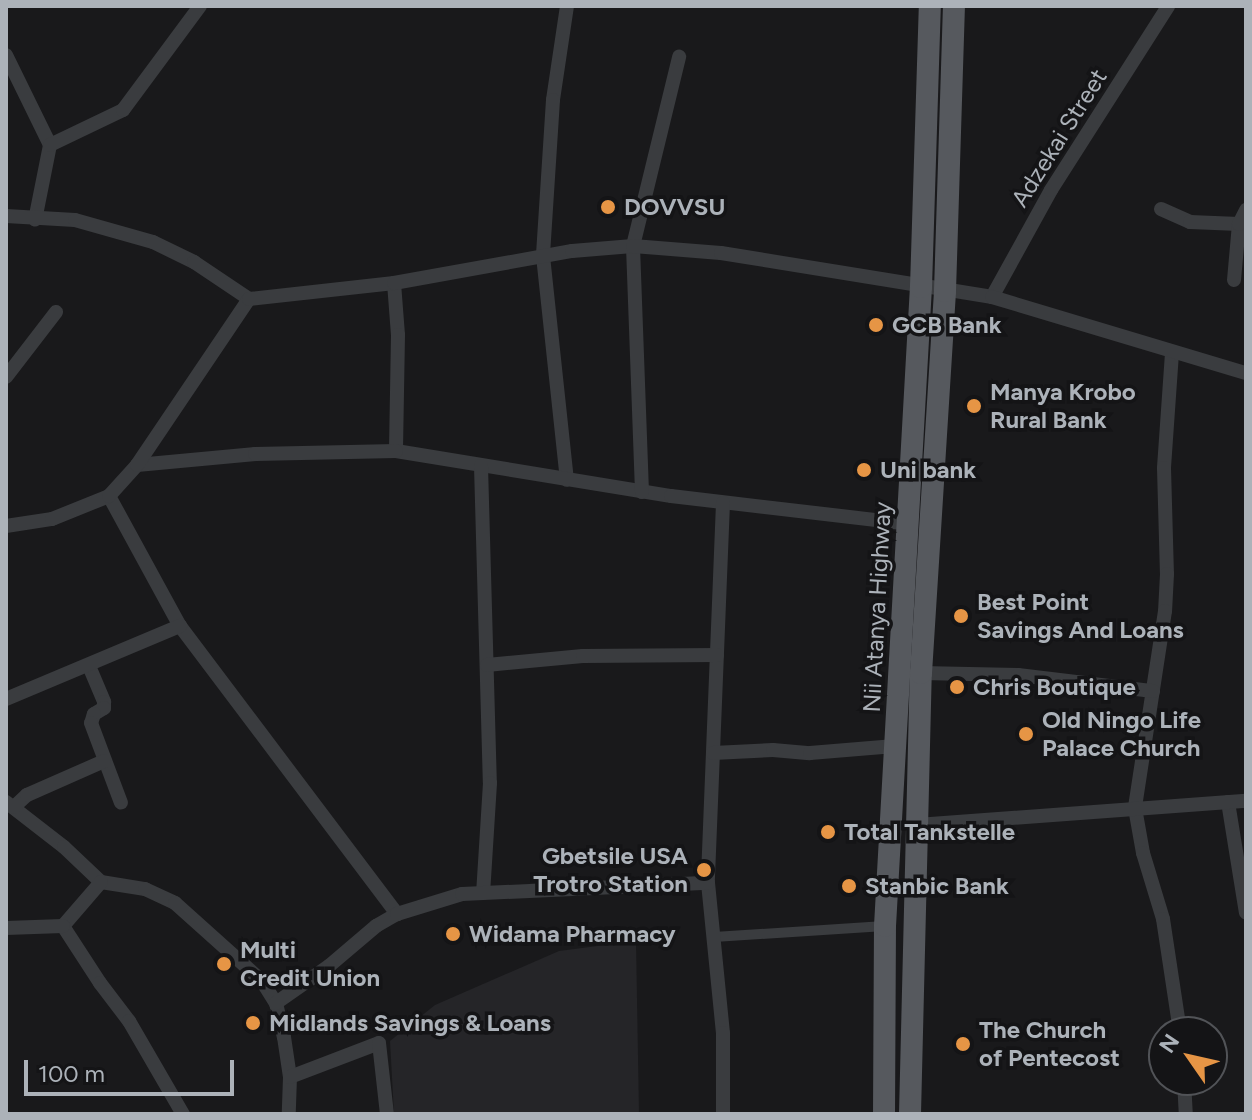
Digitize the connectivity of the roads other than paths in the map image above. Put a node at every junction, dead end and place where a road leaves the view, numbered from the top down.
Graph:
1 (200, 6) edge
2 (567, 6) edge
3 (930, 6) edge
4 (954, 6) edge
5 (1168, 6) edge
6 (6, 55) edge
7 (679, 57) dead end
8 (50, 145) junction
9 (1161, 209) dead end
10 (1246, 210) edge
11 (6, 216) edge
12 (35, 220) junction
13 (1239, 224) junction
14 (633, 246) junction
15 (543, 256) junction
16 (1234, 280) dead end
17 (394, 283) junction
18 (921, 287) junction
19 (945, 291) junction
20 (992, 297) junction
21 (249, 299) junction
22 (56, 312) dead end
23 (1172, 353) junction
24 (1246, 373) edge
25 (6, 377) edge
26 (396, 451) junction
27 (137, 465) junction
28 (481, 466) junction
29 (567, 480) junction
30 (642, 492) junction
31 (109, 496) junction
32 (723, 503) junction
33 (908, 524) junction
34 (6, 526) edge
35 (180, 626) junction
36 (717, 655) junction
37 (487, 665) junction
38 (89, 666) junction
39 (921, 673) junction
40 (1153, 691) junction
41 (6, 699) edge
42 (895, 746) junction
43 (713, 753) junction
44 (104, 761) junction
45 (1246, 801) edge
46 (1228, 802) junction
47 (121, 803) dead end
48 (10, 804) edge
49 (1135, 808) junction
50 (917, 825) junction
51 (101, 882) junction
52 (708, 883) junction
53 (483, 893) junction
54 (1246, 913) edge
55 (397, 914) junction
56 (63, 926) junction
57 (885, 926) junction
58 (6, 928) edge
59 (714, 937) junction
60 (276, 1003) junction
61 (1178, 1016) edge
62 (290, 1077) junction
63 (183, 1114) edge
64 (289, 1114) edge
65 (387, 1114) edge
66 (723, 1114) edge
67 (884, 1114) edge
68 (910, 1114) edge

1 - 8 street
2 - 15 street
3 - 18 main road, Nii Atanya Highway
4 - 19 main road
5 - 20 street, Adzekai Street
6 - 8 street
7 - 14 street
8 - 12 street
9 - 13 street
10 - 13 street
11 - 12 street
12 - 21 street
13 - 16 street
14 - 15 street
14 - 18 street
14 - 30 street
15 - 17 street
15 - 29 street
17 - 21 street
17 - 26 street
18 - 19 street
18 - 33 main road, Nii Atanya Highway
19 - 20 street
19 - 39 main road
20 - 23 street
21 - 27 street
22 - 25 street
23 - 24 street
23 - 40 street
26 - 27 street
26 - 28 street
27 - 31 street
28 - 29 street
28 - 37 street
29 - 30 street
30 - 32 street
31 - 34 street
31 - 35 street
32 - 33 street
32 - 36 street
33 - 42 main road, Nii Atanya Highway
35 - 38 street
35 - 55 street
36 - 37 street
36 - 43 street
37 - 53 street
38 - 41 street
38 - 44 street
39 - 40 street
39 - 50 main road
40 - 49 street
42 - 43 street
42 - 57 main road, Nii Atanya Highway
43 - 52 street
44 - 47 street
44 - 48 street
45 - 46 street
46 - 49 street
46 - 54 street
48 - 51 street
49 - 50 street
49 - 61 street
50 - 68 main road
51 - 56 street
51 - 60 street
52 - 53 street
52 - 59 street
53 - 55 street
55 - 60 street
56 - 58 street
56 - 63 street
57 - 59 street
57 - 67 main road, Nii Atanya Highway
59 - 66 street
60 - 62 street
62 - 64 street
62 - 65 street

